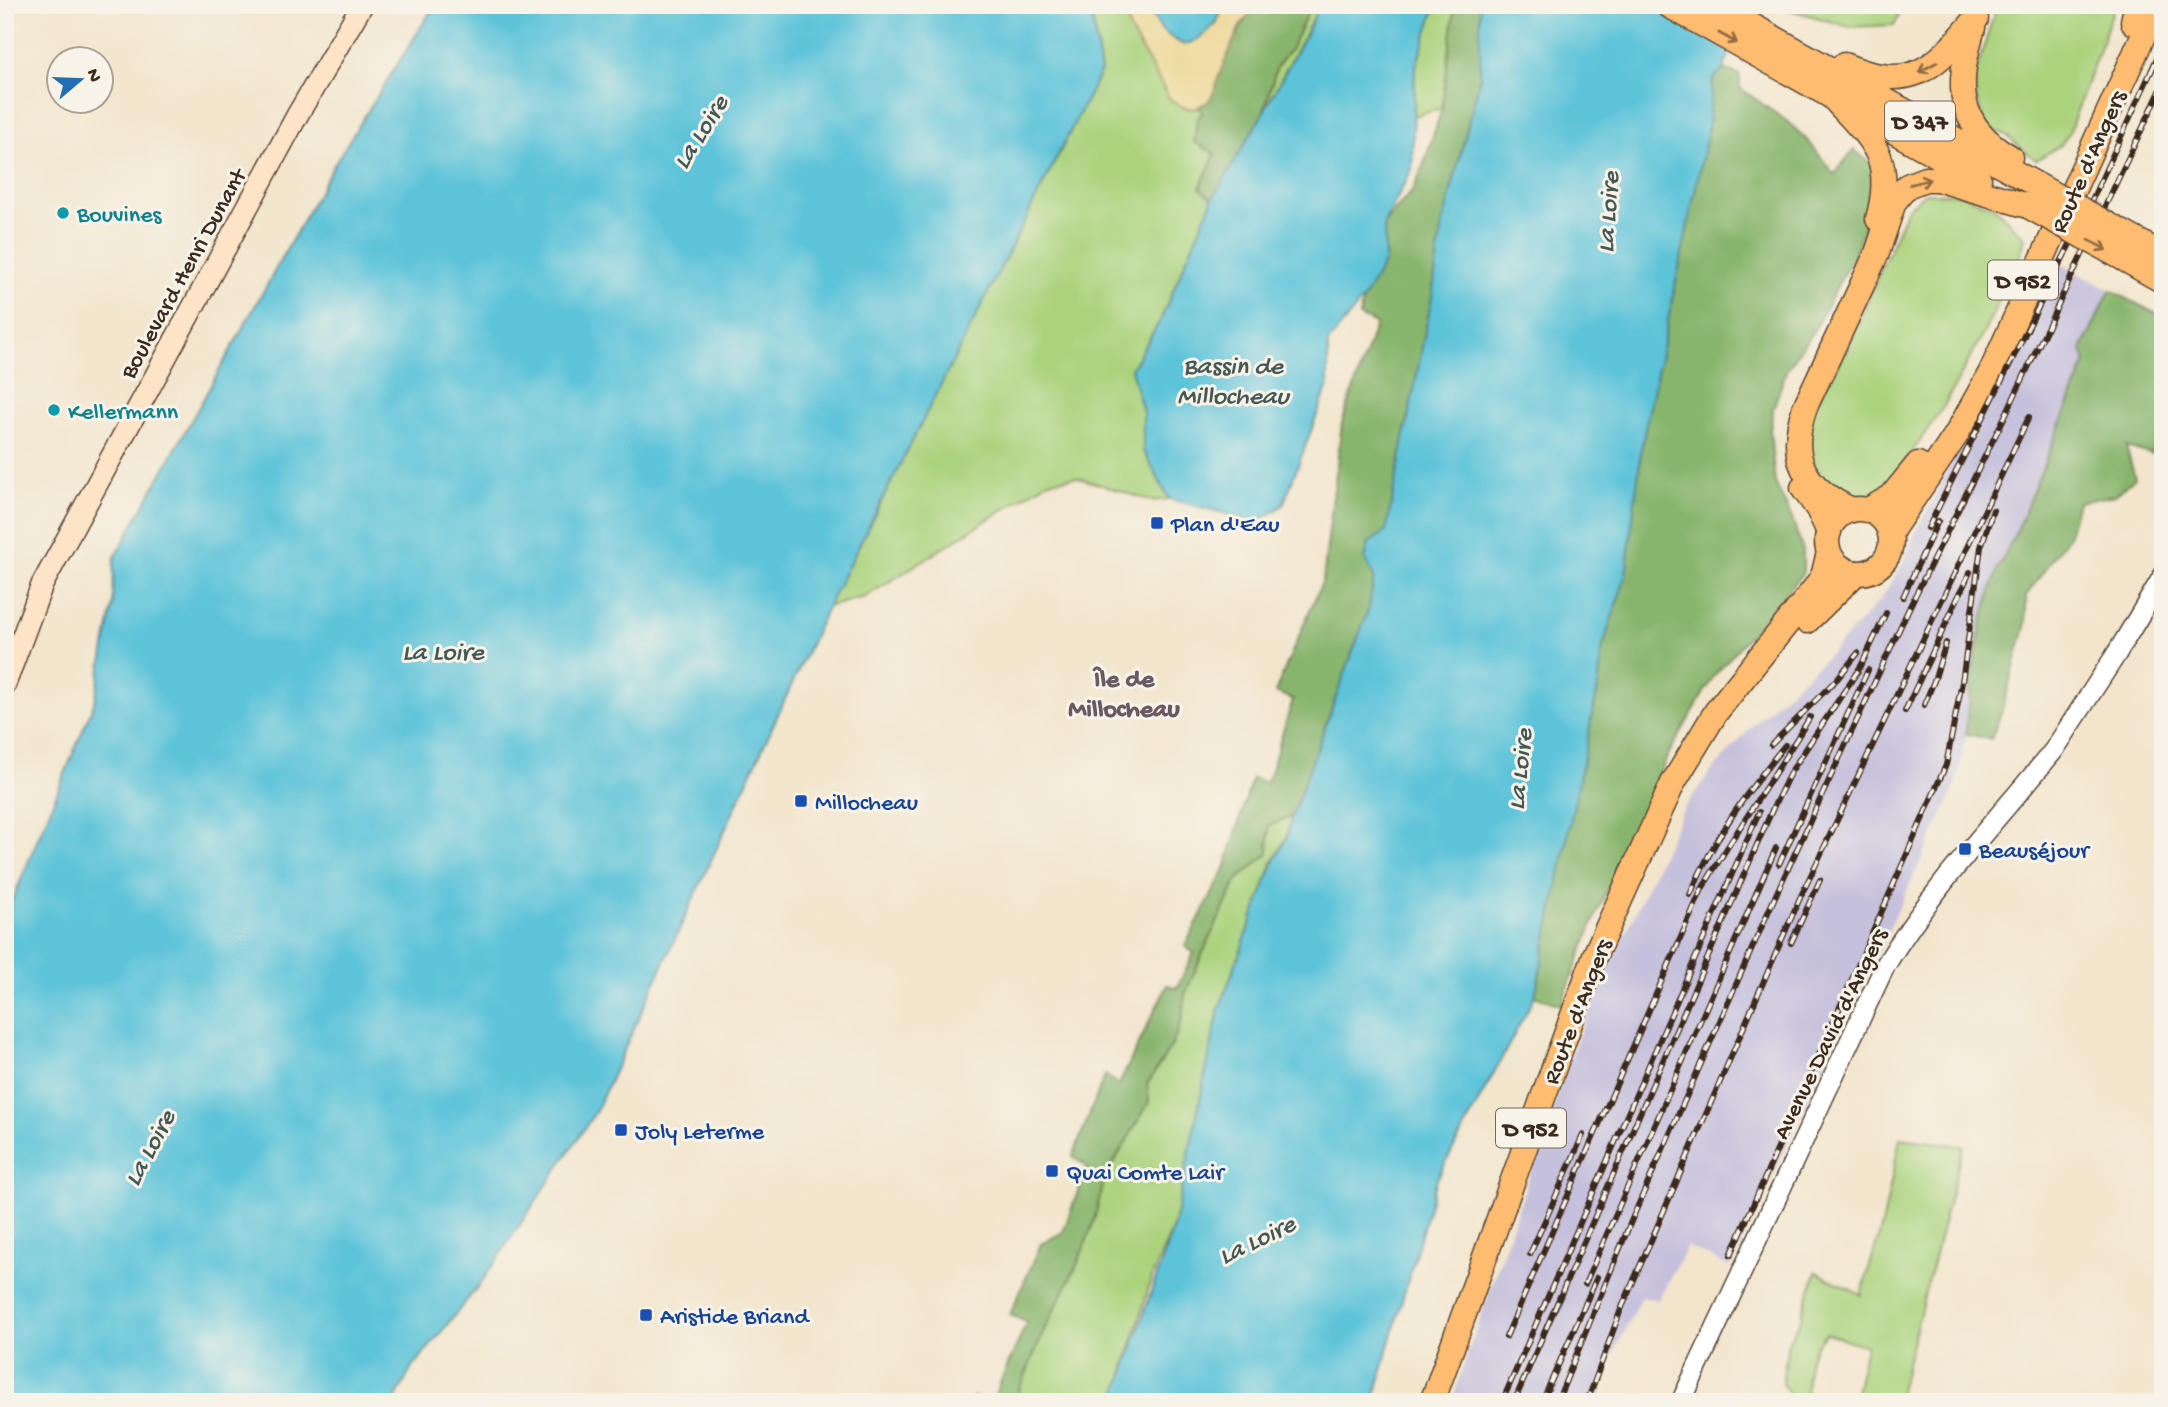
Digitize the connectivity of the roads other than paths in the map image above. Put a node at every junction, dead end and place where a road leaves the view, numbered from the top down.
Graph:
1 (362, 5) edge
2 (1668, 5) edge
3 (1715, 5) edge
4 (2157, 5) edge
5 (2136, 11) edge
6 (1979, 12) edge
7 (1801, 59) junction
8 (1833, 98) junction
9 (2036, 189) junction
10 (2131, 250) junction
11 (2163, 255) edge
12 (2163, 281) edge
13 (1860, 510) junction
14 (1890, 533) junction
15 (1829, 542) junction
16 (1856, 573) junction
17 (2163, 576) edge
18 (5, 684) edge
19 (1639, 859) junction
20 (1433, 1402) edge
21 (1681, 1402) edge

1 - 18 main road, Boulevard Henri Dunant
2 -> 7 main road, D 347
3 - 7 main road, D 347
4 - 14 main road, Route d'Angers / D 952
5 - 13 main road, Route d'Angers / D 952
6 -> 7 main road
6 - 9 main road
7 - 8 main road, D 347
7 - 9 main road, D 347
8 - 9 main road, D 347
8 - 15 main road
9 -> 10 main road, D 347, bridge
9 - 10 main road, D 347, bridge
13 -> 9 main road
10 - 11 main road, D 347
10 - 12 main road, D 347
13 - 14 main road
13 - 15 main road
14 - 16 main road
15 - 16 main road
15 - 19 main road, Route d'Angers / D 952
16 - 19 main road, Route d'Angers / D 952
17 - 21 street, Avenue David d'Angers
19 - 20 main road, Route d'Angers / D 952

